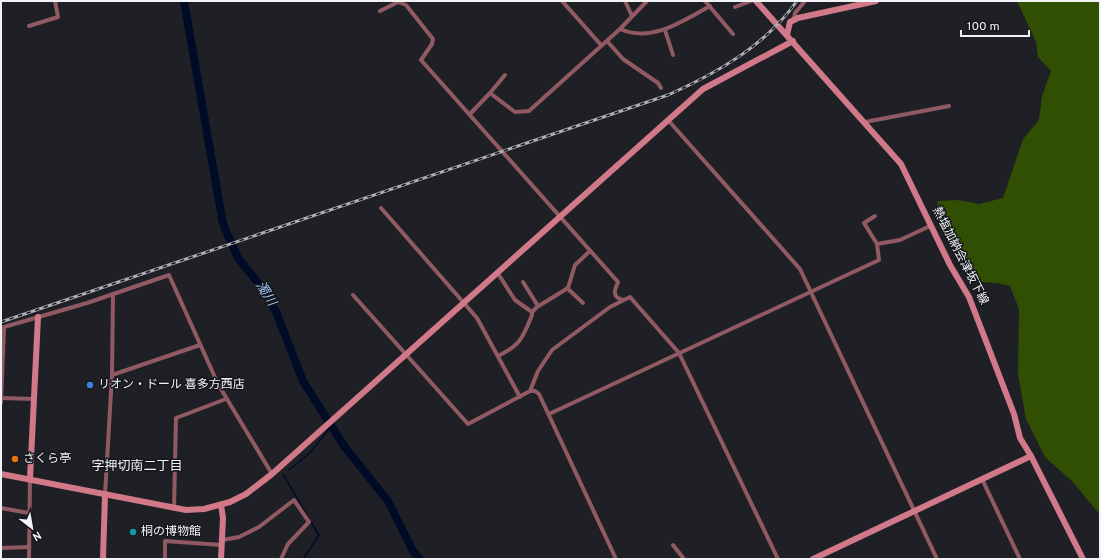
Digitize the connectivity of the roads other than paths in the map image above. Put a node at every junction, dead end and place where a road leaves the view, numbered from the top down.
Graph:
1 (55, 1) edge
2 (410, 1) edge
3 (562, 1) edge
4 (625, 1) edge
5 (647, 1) edge
6 (705, 1) edge
7 (751, 1) edge
8 (756, 1) edge
9 (805, 1) edge
10 (876, 1) edge
11 (406, 5) junction
12 (710, 6) junction
13 (735, 7) dead end
14 (380, 11) dead end
15 (632, 16) junction
16 (794, 19) junction
17 (29, 26) dead end
18 (620, 29) junction
19 (665, 30) junction
20 (733, 34) dead end
21 (787, 35) junction
22 (607, 40) junction
23 (793, 42) junction
24 (601, 45) junction
25 (673, 55) dead end
26 (505, 75) dead end
27 (661, 88) dead end
28 (490, 93) junction
29 (949, 106) dead end
30 (470, 114) junction
31 (668, 120) junction
32 (865, 122) junction
33 (381, 208) dead end
34 (560, 216) junction
35 (875, 216) dead end
36 (930, 226) junction
37 (876, 244) junction
38 (590, 251) junction
39 (497, 272) junction
40 (524, 282) dead end
41 (567, 288) junction
42 (810, 291) junction
43 (113, 294) junction
44 (353, 295) dead end
45 (623, 300) junction
46 (463, 303) junction
47 (583, 303) dead end
48 (538, 306) junction
49 (532, 312) junction
50 (38, 317) junction
51 (200, 345) junction
52 (406, 353) junction
53 (679, 353) junction
54 (498, 356) junction
55 (112, 375) junction
56 (530, 392) junction
57 (520, 396) junction
58 (1, 398) edge
59 (34, 399) junction
60 (226, 399) junction
61 (1, 403) edge
62 (549, 414) junction
63 (1031, 456) junction
64 (1, 474) edge
65 (272, 474) junction
66 (30, 479) junction
67 (982, 479) junction
68 (105, 495) junction
69 (221, 505) junction
70 (1, 508) edge
71 (174, 510) junction
72 (915, 511) junction
73 (29, 513) junction
74 (222, 542) junction
75 (673, 545) dead end
76 (29, 547) junction
77 (1, 548) edge
78 (29, 559) edge
79 (103, 559) edge
80 (165, 559) edge
81 (221, 559) edge
82 (281, 559) edge
83 (616, 559) edge
84 (684, 559) edge
85 (778, 559) edge
86 (813, 559) edge
87 (937, 559) edge
88 (1020, 559) edge
89 (1083, 559) edge

1 - 17 street
2 - 11 street
3 - 24 street
4 - 15 street
5 - 15 street
6 - 12 street
7 - 13 street
8 - 21 street, 熱塩加納会津坂下線
9 - 16 street
10 - 16 street
11 - 14 street
11 - 30 street
12 - 19 street
12 - 20 street
15 - 18 street
16 - 21 street
18 - 19 street
18 - 22 street
19 - 25 street
21 - 23 street, 熱塩加納会津坂下線
22 - 24 street
22 - 27 street
23 - 31 street
23 - 32 street, 熱塩加納会津坂下線
24 - 28 street
26 - 28 street
28 - 30 street
29 - 32 street
30 - 34 street
31 - 34 street
31 - 42 street
32 - 36 street, 熱塩加納会津坂下線
33 - 46 street
34 - 38 street
34 - 39 street
35 - 37 street
36 - 37 street
36 - 63 street, 熱塩加納会津坂下線
37 - 42 street
38 - 41 street
38 - 45 street
39 - 46 street
39 - 49 street
40 - 48 street
41 - 47 street
41 - 48 street
42 - 53 street
42 - 72 street
43 - 50 street
43 - 51 street
43 - 55 street
44 - 52 street
45 - 53 street
45 - 56 street
46 - 52 street
46 - 54 street
48 - 49 street
49 - 54 street
50 - 58 street
50 - 59 street
51 - 55 street
51 - 60 street
52 - 57 street
52 - 65 street
53 - 62 street
53 - 85 street
54 - 57 street
55 - 68 street
56 - 57 street
56 - 62 street
58 - 59 street
58 - 61 street
59 - 66 street
60 - 65 street
60 - 71 street
62 - 83 street
63 - 67 street
63 - 89 street, 熱塩加納会津坂下線
64 - 66 street
65 - 69 street
66 - 68 street
66 - 73 street
67 - 72 street
67 - 88 street
68 - 71 street
68 - 79 street
69 - 71 street
69 - 74 street
70 - 73 street
72 - 86 street
72 - 87 street
73 - 76 street
74 - 80 street
74 - 81 street
74 - 82 street
75 - 84 street
76 - 77 street
76 - 78 street

